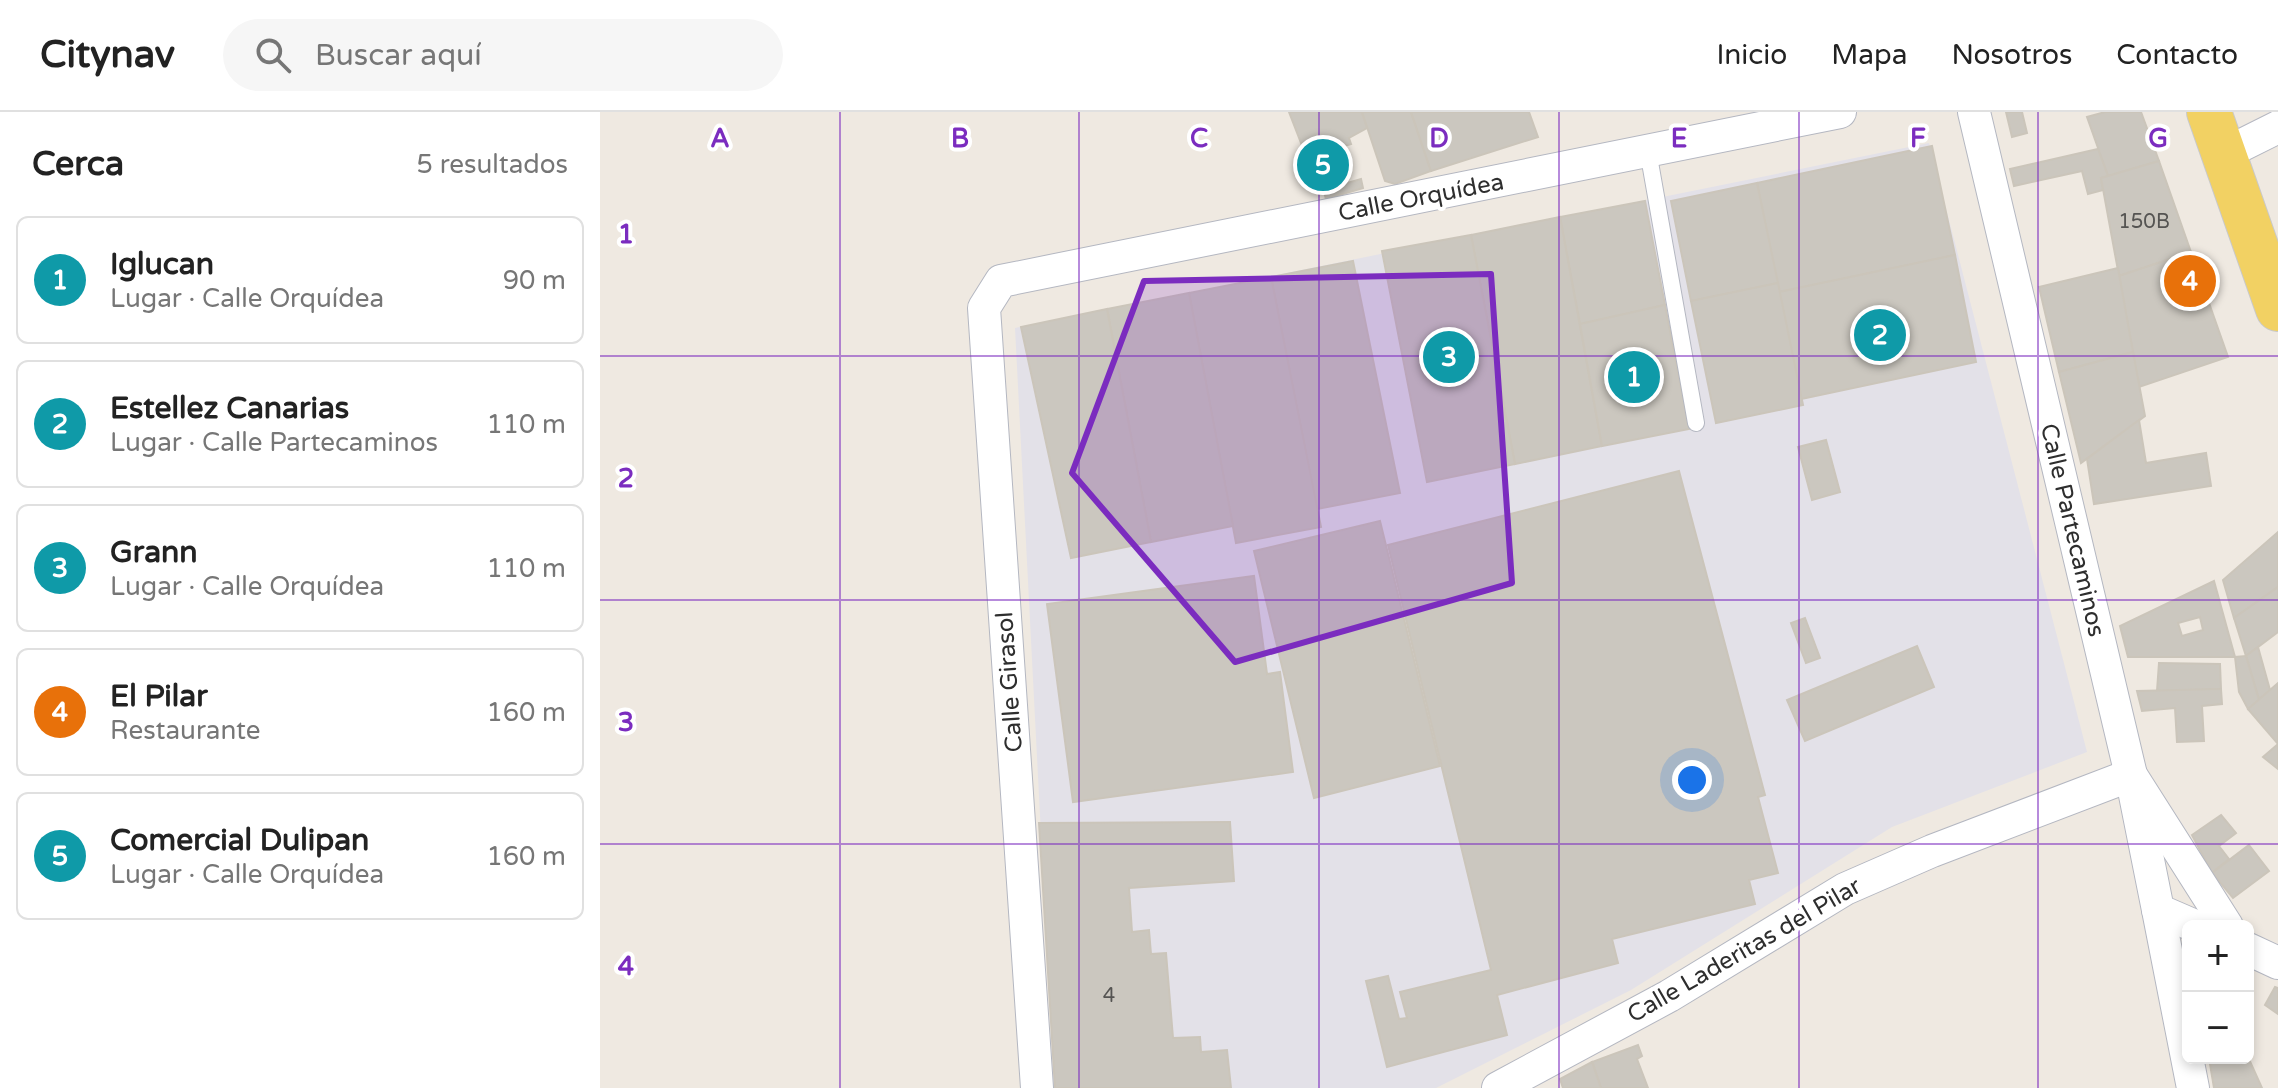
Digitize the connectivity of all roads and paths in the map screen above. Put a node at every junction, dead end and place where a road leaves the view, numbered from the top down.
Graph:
1 (1840, 112) edge
2 (1974, 112) edge
3 (2209, 112) edge
4 (2278, 127) edge
5 (1648, 151) junction
6 (2222, 155) junction
7 (1001, 281) joint
8 (2278, 309) edge
9 (1696, 423) dead end
10 (2131, 775) junction
11 (2208, 895) junction
12 (2157, 901) junction
13 (2186, 920) edge
14 (2223, 920) edge
15 (2178, 948) edge
16 (2254, 952) edge
17 (2278, 963) edge
18 (1037, 1088) edge
19 (1498, 1088) edge
20 (2193, 1088) edge

1 - 5 street, Calle Orquídea
2 - 10 street, Calle Partecaminos
3 - 6 main road
4 - 6 street
5 - 7 street, Calle Orquídea
5 - 9 lane
6 - 8 main road
7 - 18 street, Calle Girasol
10 - 11 street
10 - 12 street, Calle Partecaminos
10 - 19 street, Calle Laderitas del Pilar
11 - 12 street
11 - 14 street
12 - 13 street
12 - 15 street, Calle Partecaminos
15 - 20 street, Calle Partecaminos
16 - 17 street

